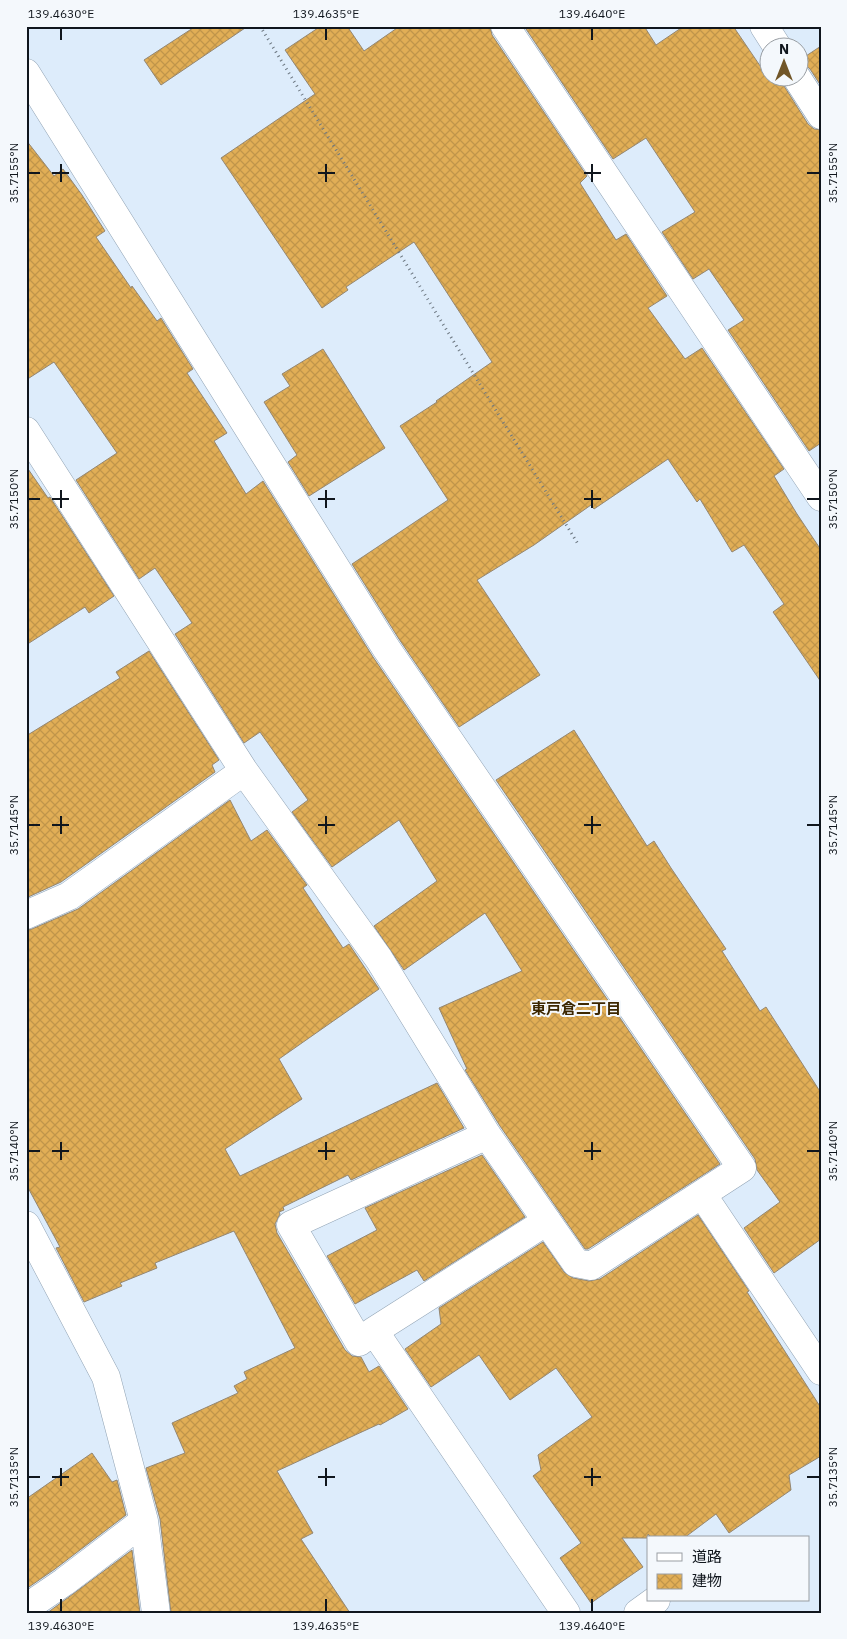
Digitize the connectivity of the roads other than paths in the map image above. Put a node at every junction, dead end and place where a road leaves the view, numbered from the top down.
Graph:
1 (504, 26) edge
2 (764, 26) edge
3 (772, 38) edge
4 (26, 73) edge
5 (803, 88) edge
6 (821, 115) edge
7 (26, 431) edge
8 (821, 497) edge
9 (244, 771) junction
10 (26, 915) edge
11 (487, 1134) junction
12 (702, 1194) junction
13 (547, 1221) junction
14 (26, 1225) edge
15 (374, 1331) junction
16 (821, 1371) edge
17 (144, 1521) junction
18 (653, 1602) edge
19 (26, 1608) edge
20 (156, 1613) edge
21 (566, 1613) edge
22 (638, 1613) edge

1 - 8 street
2 - 3 street
4 - 12 street
5 - 6 street
7 - 9 street
9 - 10 street
9 - 11 street
11 - 13 street
11 - 15 street
12 - 13 street
12 - 16 street
13 - 15 street
14 - 17 street
15 - 21 street
17 - 19 street
17 - 20 street
18 - 22 street

